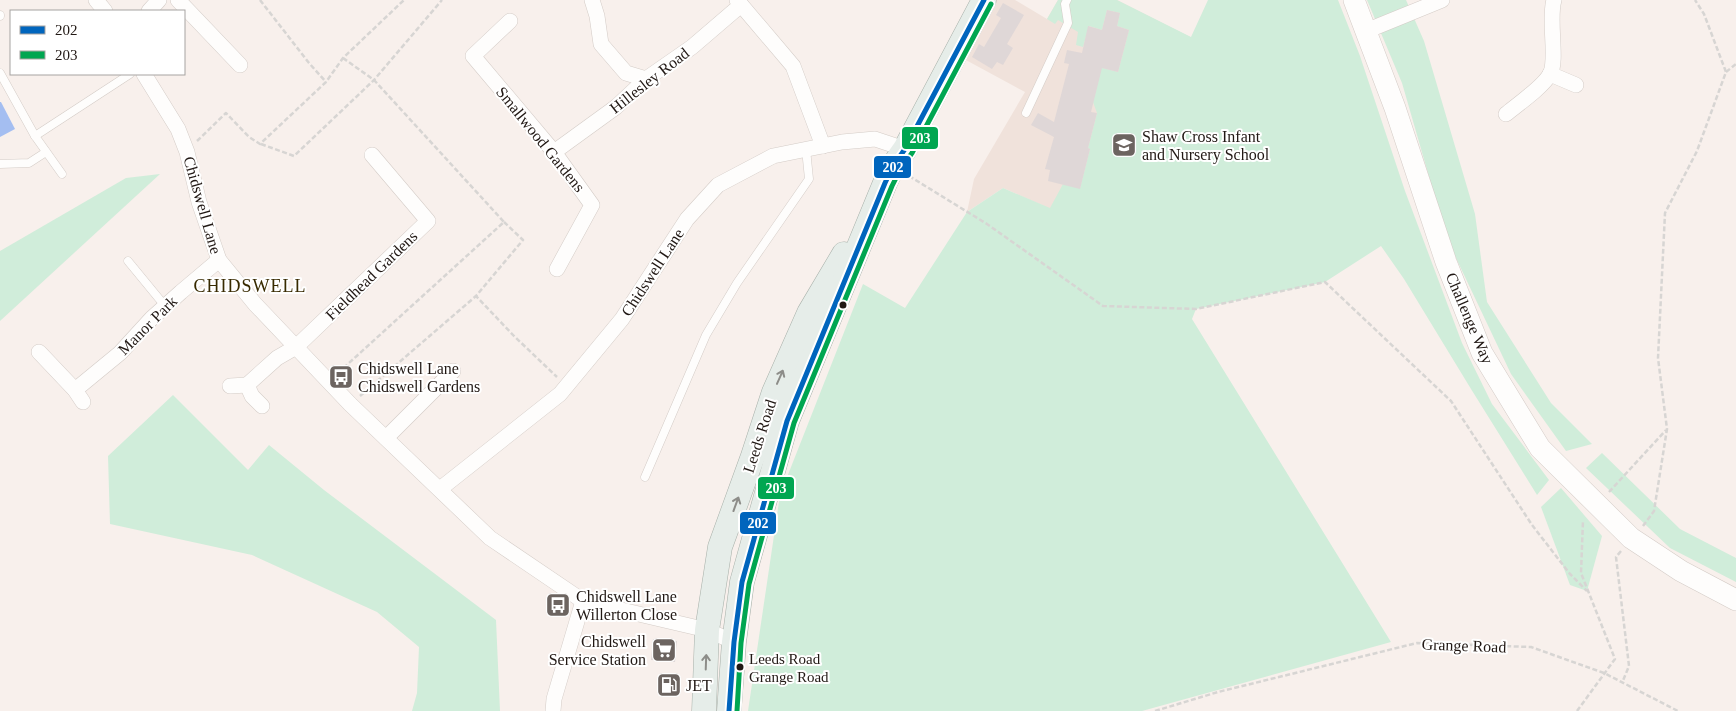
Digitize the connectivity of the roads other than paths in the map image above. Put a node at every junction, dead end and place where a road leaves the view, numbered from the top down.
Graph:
1 (96, 0) edge
2 (159, 0) edge
3 (178, 0) edge
4 (592, 0) edge
5 (984, 0) edge
6 (1067, 0) edge
7 (1354, 0) edge
8 (1442, 0) edge
9 (1554, 0) edge
10 (739, 2) edge
11 (104, 10) edge
12 (150, 10) edge
13 (510, 21) dead end
14 (1366, 32) junction
15 (240, 65) dead end
16 (0, 73) edge
17 (1550, 74) junction
18 (128, 75) edge
19 (145, 75) edge
20 (646, 79) junction
21 (7, 84) junction
22 (1576, 85) dead end
23 (0, 90) edge
24 (1026, 113) dead end
25 (1506, 114) dead end
26 (35, 136) junction
27 (822, 146) junction
28 (806, 149) junction
29 (46, 152) junction
30 (554, 152) junction
31 (372, 154) dead end
32 (0, 164) edge
33 (894, 166) junction
34 (62, 174) dead end
35 (219, 260) junction
36 (128, 262) dead end
37 (557, 269) dead end
38 (164, 306) junction
39 (296, 348) junction
40 (40, 352) dead end
41 (453, 371) dead end
42 (247, 385) junction
43 (230, 386) dead end
44 (262, 406) dead end
45 (386, 438) junction
46 (646, 477) dead end
47 (440, 489) junction
48 (1736, 600) edge
49 (583, 601) junction
50 (707, 630) junction
51 (734, 642) junction
52 (553, 711) edge
53 (704, 711) edge
54 (729, 711) edge

1 - 11 street
2 - 12 street
3 - 15 street
4 - 20 street
5 - 33 main road, Leeds Road
6 - 24 lane
7 - 14 main road, Challenge Way
8 - 14 street
9 - 17 street
10 - 20 street, Hillesley Road
10 - 27 street
13 - 30 street, Smallwood Gardens
14 - 48 main road, Challenge Way
16 - 21 lane
17 - 22 street
17 - 25 street
18 - 26 lane
19 - 35 street, Chidswell Lane
20 - 30 street, Hillesley Road
21 - 23 lane
21 - 26 lane
26 - 29 lane
27 - 28 street, Chidswell Lane
27 - 33 street, Chidswell Lane
28 - 46 lane
28 - 47 street, Chidswell Lane
29 - 32 lane
29 - 34 lane
30 - 37 street, Smallwood Gardens
31 - 39 street, Fieldhead Gardens
50 -> 33 main road, Leeds Road
33 - 51 main road, Leeds Road
35 - 38 street, Manor Park
35 - 39 street, Chidswell Lane
36 - 38 lane
38 - 40 street, Manor Park
39 - 42 street
39 - 45 street, Chidswell Lane
41 - 45 street
42 - 43 street
42 - 44 street
45 - 47 street, Chidswell Lane
47 - 49 street, Chidswell Lane
49 - 50 street, Chidswell Lane
49 - 52 street
50 - 51 street, Chidswell Lane
53 -> 50 main road, Leeds Road
51 - 54 main road, Leeds Road

